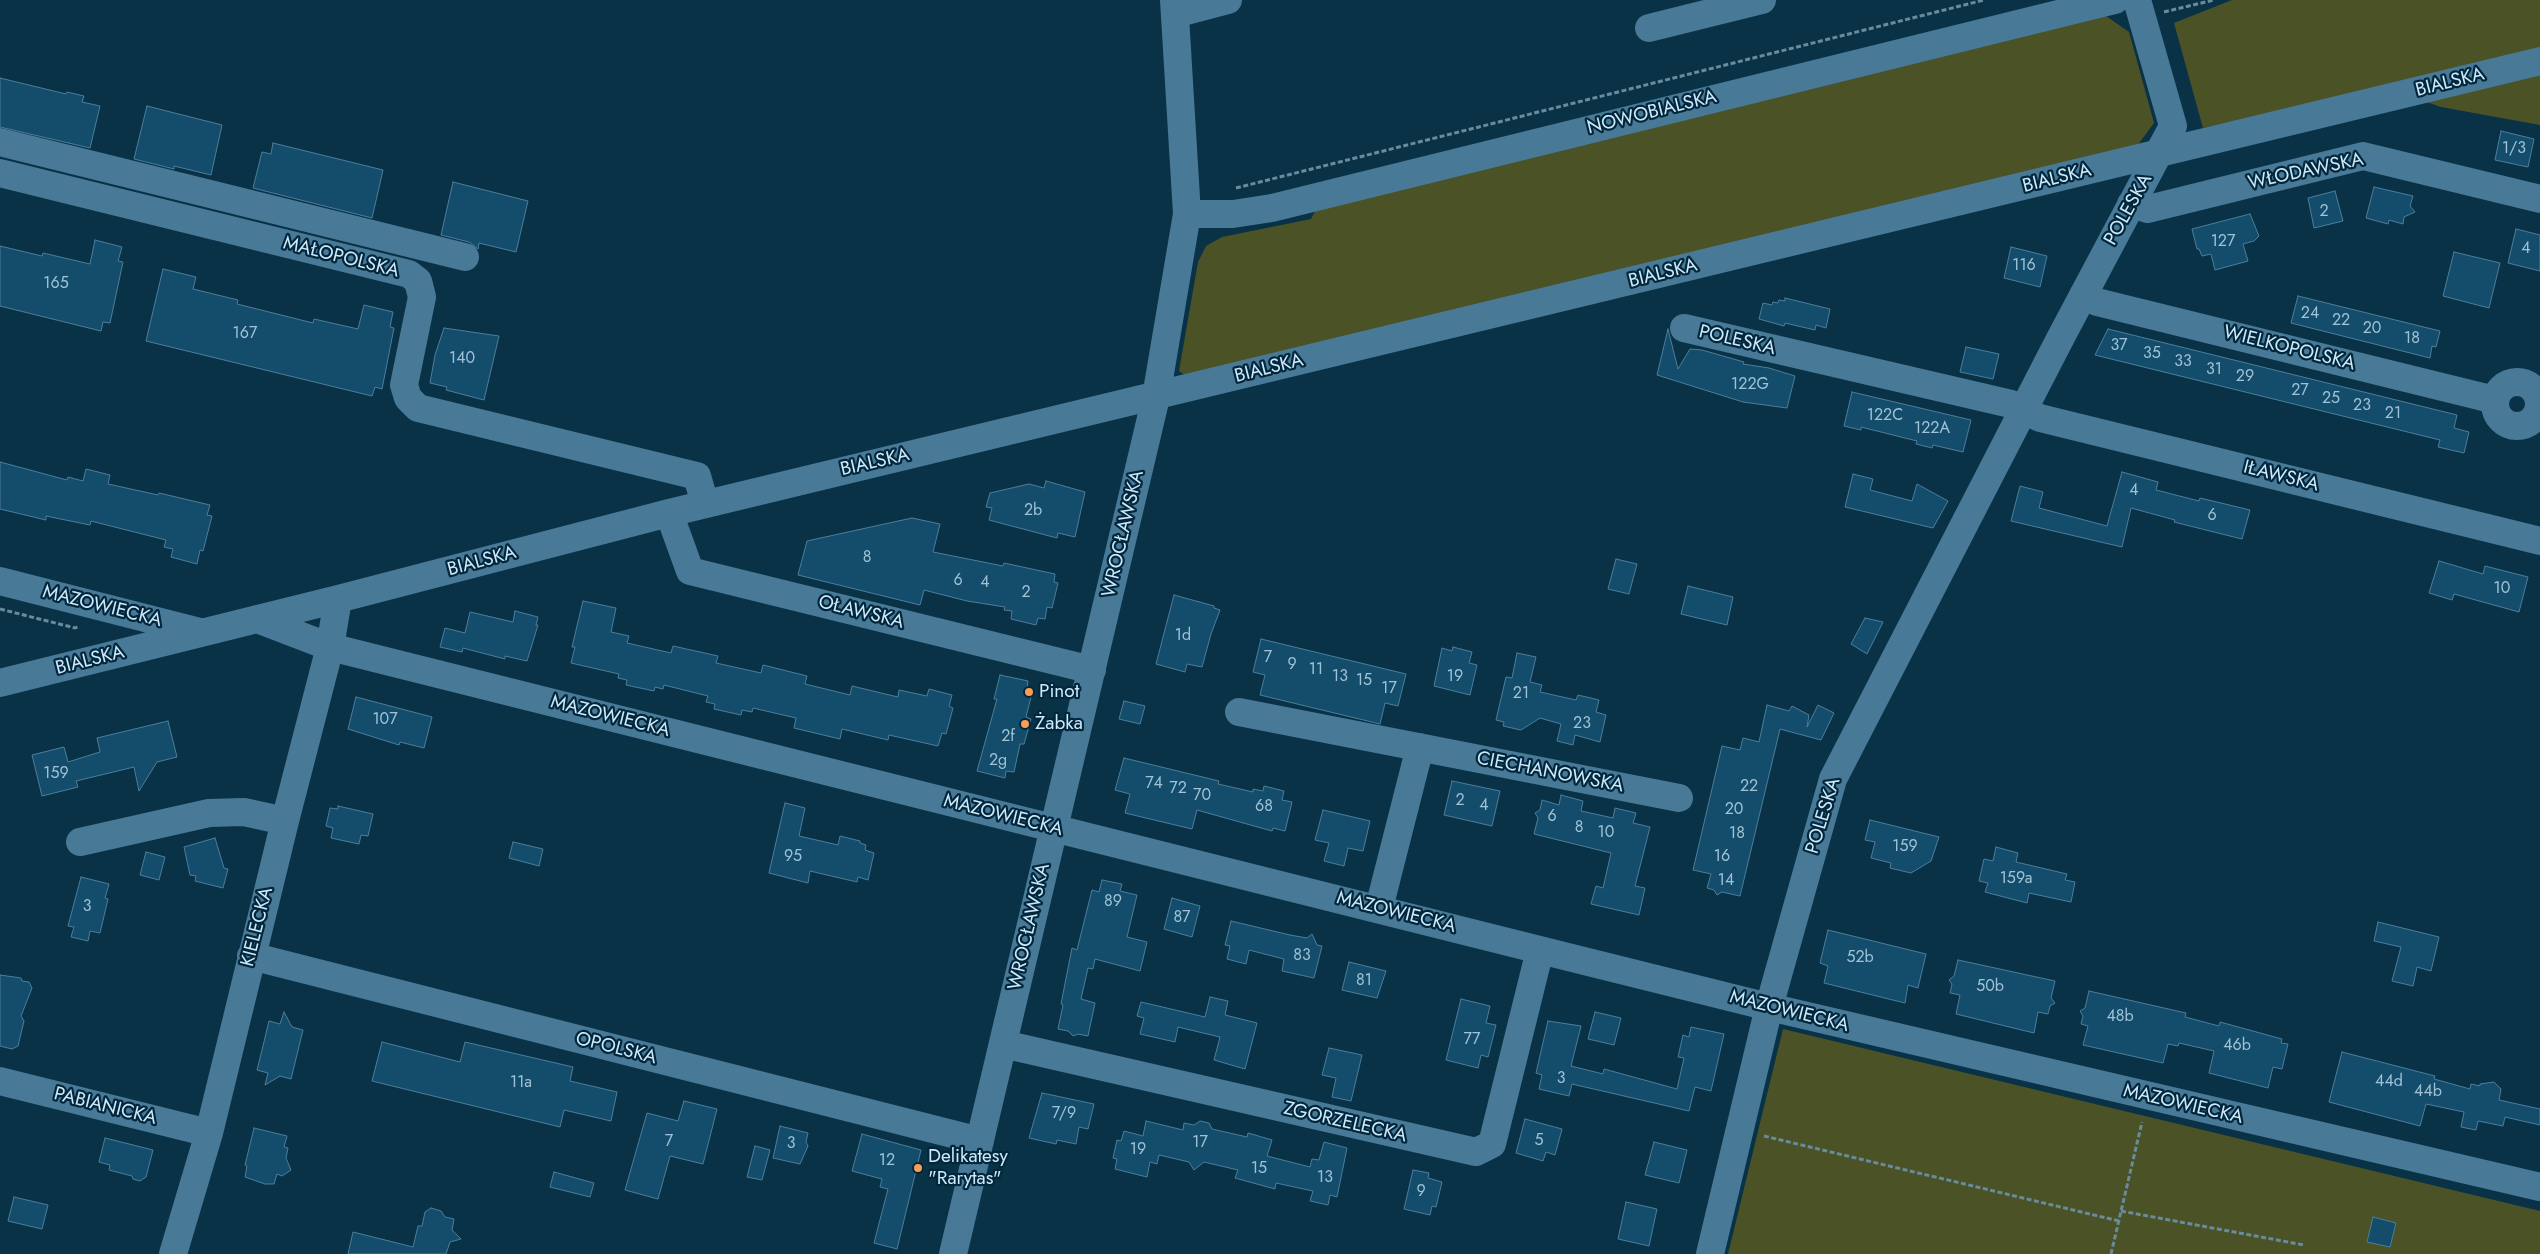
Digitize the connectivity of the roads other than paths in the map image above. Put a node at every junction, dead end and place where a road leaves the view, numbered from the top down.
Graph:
1 (1228, 0) edge
2 (1762, 0) edge
3 (2116, 0) edge
4 (1722, 5) edge
5 (1175, 7) edge
6 (2148, 7) edge
7 (1650, 28) dead end
8 (2540, 61) edge
9 (0, 142) edge
10 (2159, 154) junction
11 (0, 173) edge
12 (2540, 199) edge
13 (2131, 204) junction
14 (1187, 214) junction
15 (465, 257) dead end
16 (2084, 295) junction
17 (1684, 328) dead end
18 (1156, 397) junction
19 (2539, 409) edge
20 (2023, 410) junction
21 (705, 504) junction
22 (669, 513) junction
23 (2540, 541) edge
24 (0, 581) edge
25 (338, 599) junction
26 (257, 619) junction
27 (203, 633) junction
28 (330, 647) junction
29 (1092, 670) junction
30 (0, 683) edge
31 (1239, 712) dead end
32 (1420, 747) junction
33 (1679, 798) dead end
34 (284, 821) junction
35 (1054, 829) junction
36 (80, 842) dead end
37 (1380, 908) junction
38 (1540, 950) junction
39 (251, 956) junction
40 (1769, 1007) junction
41 (1003, 1044) junction
42 (0, 1081) edge
43 (209, 1133) junction
44 (980, 1142) junction
45 (2540, 1187) edge
46 (175, 1254) edge
47 (953, 1254) edge
48 (1710, 1254) edge

1 - 5 street
2 - 4 street
3 - 14 street, NOWOBIALSKA
4 - 7 street
5 - 14 street, WROCŁAWSKA
6 - 10 street, POLESKA
8 - 10 street, BIALSKA
9 - 15 street
10 - 13 street, POLESKA
10 - 18 street, BIALSKA
11 - 21 street, MAŁOPOLSKA
12 - 13 street, WŁODAWSKA
13 - 16 street, POLESKA
14 - 18 street, WROCŁAWSKA
16 - 19 street, WIELKOPOLSKA
16 - 20 street, POLESKA
17 - 20 street, POLESKA
18 - 21 street, BIALSKA
18 - 29 street, WROCŁAWSKA
20 - 23 street, IŁAWSKA
20 - 40 street, POLESKA
21 - 22 street, BIALSKA
22 - 25 street, BIALSKA
22 - 29 street, OŁAWSKA
24 - 27 street, MAZOWIECKA
25 - 26 street, BIALSKA
25 - 28 street, KIELECKA
26 - 27 street, BIALSKA
26 - 28 street, MAZOWIECKA
27 - 30 street, BIALSKA
28 - 34 street, KIELECKA
28 - 35 street, MAZOWIECKA
29 - 35 street, WROCŁAWSKA
31 - 32 street, CIECHANOWSKA
32 - 33 street, CIECHANOWSKA
32 - 37 street
34 - 36 street
34 - 39 street, KIELECKA
35 - 37 street, MAZOWIECKA
35 - 41 street, WROCŁAWSKA
37 - 38 street, MAZOWIECKA
38 - 40 street, MAZOWIECKA
38 - 41 street, ZGORZELECKA
39 - 43 street, KIELECKA
39 - 44 street, OPOLSKA
40 - 45 street, MAZOWIECKA
40 - 48 street, POLESKA
41 - 44 street, WROCŁAWSKA
42 - 43 street, PABIANICKA
43 - 46 street, KIELECKA
44 - 47 street, WROCŁAWSKA

